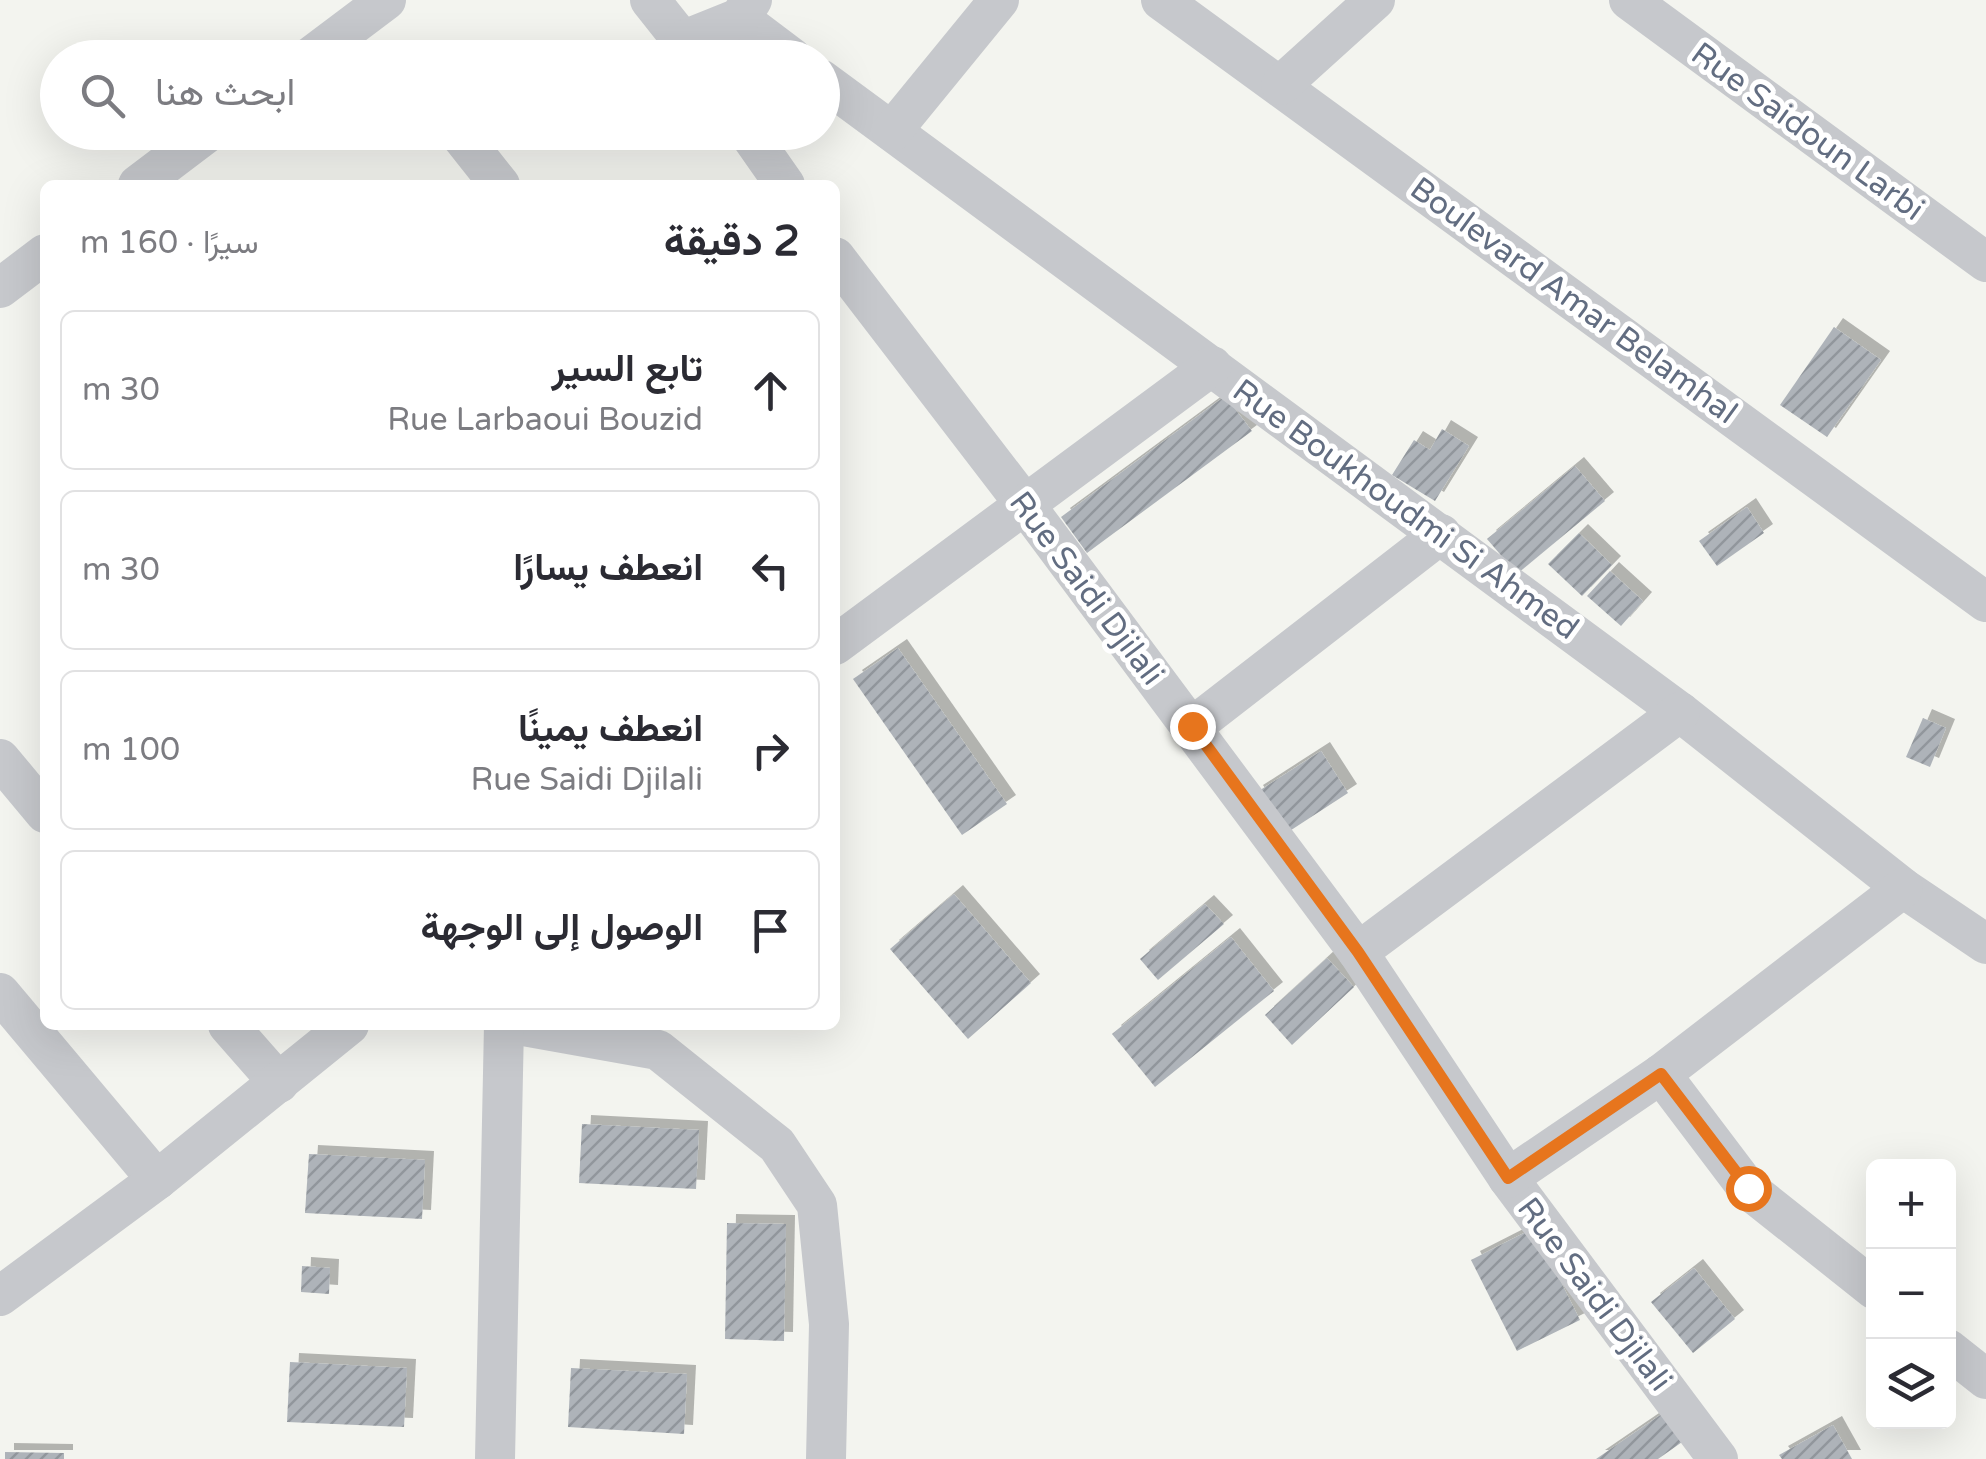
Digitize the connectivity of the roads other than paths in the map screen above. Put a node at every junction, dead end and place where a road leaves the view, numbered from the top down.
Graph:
1 (386, 0) edge
2 (650, 0) edge
3 (999, 0) edge
4 (1160, 0) edge
5 (1375, 0) edge
6 (1630, 0) edge
7 (745, 9) edge
8 (332, 40) edge
9 (683, 40) edge
10 (702, 40) edge
11 (775, 40) edge
12 (1281, 85) junction
13 (840, 93) edge
14 (892, 130) junction
15 (184, 150) edge
16 (472, 150) edge
17 (760, 150) edge
18 (145, 180) edge
19 (496, 180) edge
20 (781, 180) edge
21 (40, 258) edge
22 (1986, 262) edge
23 (840, 264) edge
24 (0, 288) edge
25 (1212, 366) junction
26 (1026, 506) junction
27 (1441, 534) junction
28 (1986, 602) edge
29 (840, 631) edge
30 (1680, 712) junction
31 (1192, 726) junction
32 (0, 759) edge
33 (40, 807) edge
34 (1903, 888) junction
35 (1986, 944) edge
36 (1358, 952) junction
37 (0, 992) edge
38 (232, 1030) edge
39 (343, 1030) edge
40 (504, 1030) edge
41 (546, 1030) edge
42 (1661, 1074) junction
43 (279, 1083) junction
44 (1508, 1178) junction
45 (157, 1180) junction
46 (1866, 1283) edge
47 (0, 1296) edge
48 (1956, 1355) edge
49 (1986, 1379) edge
50 (495, 1459) edge
51 (826, 1459) edge
52 (1718, 1459) edge

1 - 8 street
2 - 9 street
3 - 14 street
4 - 12 street, Boulevard Amar Belamhal
5 - 12 street
6 - 22 street, Rue Saidoun Larbi
7 - 10 street
7 - 11 street
12 - 28 street, Boulevard Amar Belamhal
13 - 14 street, Rue Boukhoudmi Si Ahmed
14 - 25 street, Rue Boukhoudmi Si Ahmed
15 - 18 street
16 - 19 street
17 - 20 street
21 - 24 street
23 - 26 street, Rue Saidi Djilali
25 - 26 street
25 - 27 street, Rue Boukhoudmi Si Ahmed
26 - 29 street
26 - 31 street, Rue Saidi Djilali
27 - 30 street, Rue Boukhoudmi Si Ahmed
27 - 31 street
30 - 34 street, Rue Boukhoudmi Si Ahmed
30 - 36 street
31 - 36 street, Rue Saidi Djilali
32 - 33 street
34 - 35 street, Rue Boukhoudmi Si Ahmed
34 - 42 street
36 - 44 street, Rue Saidi Djilali
37 - 45 street
38 - 43 street
39 - 43 street
40 - 50 street
41 - 51 street
42 - 44 street
42 - 46 street
43 - 45 street
44 - 52 street, Rue Saidi Djilali
45 - 47 street
48 - 49 street

